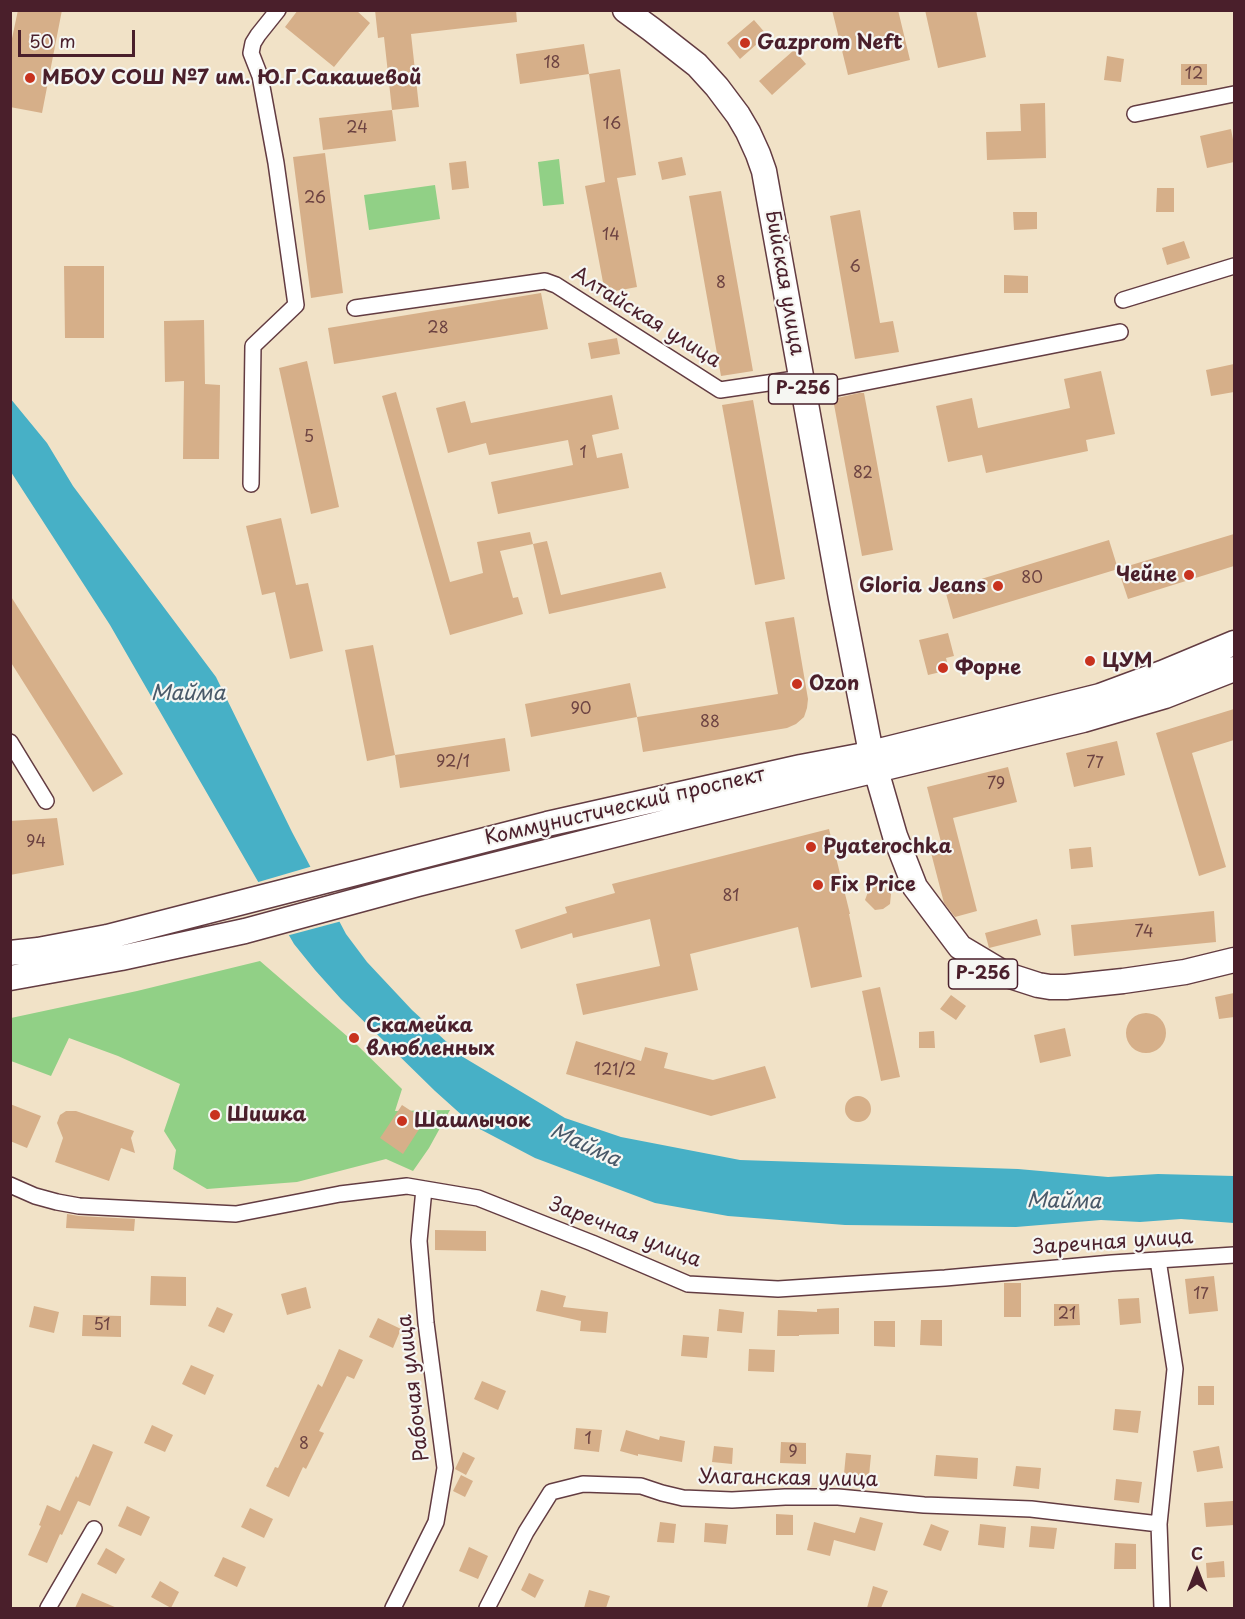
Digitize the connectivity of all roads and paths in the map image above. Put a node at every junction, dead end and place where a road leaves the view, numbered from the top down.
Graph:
1 (278, 10) edge
2 (625, 10) edge
3 (1234, 94) edge
4 (1135, 114) dead end
5 (1234, 266) edge
6 (1124, 300) dead end
7 (355, 308) dead end
8 (1120, 332) dead end
9 (795, 379) junction
10 (251, 484) dead end
11 (1234, 643) edge
12 (1234, 669) edge
13 (10, 742) edge
14 (868, 763) junction
15 (46, 801) dead end
16 (10, 953) edge
17 (1234, 960) edge
18 (1234, 973) edge
19 (10, 978) edge
20 (10, 1185) edge
21 (424, 1189) junction
22 (1234, 1255) edge
23 (1158, 1260) junction
24 (1159, 1524) junction
25 (94, 1529) dead end
26 (48, 1608) edge
27 (393, 1608) edge
28 (487, 1608) edge
29 (1162, 1608) edge

1 - 10 street
2 - 9 main road, Бийская улица / Р-256
3 - 4 street
5 - 6 street
7 - 9 street, Алтайская улица
8 - 9 street
9 - 14 main road, Бийская улица / Р-256
11 - 14 main road, Коммунистический проспект
12 - 14 main road, Коммунистический проспект
13 - 15 street
14 - 16 main road, Коммунистический проспект
14 - 17 main road, Р-256
14 - 18 main road, Р-256
14 - 19 main road, Коммунистический проспект
20 - 21 street, Заречная улица
21 - 23 street, Заречная улица
21 - 27 street, Рабочая улица
22 - 23 street, Заречная улица
23 - 24 street
24 - 28 street, Улаганская улица
24 - 29 street
25 - 26 street

